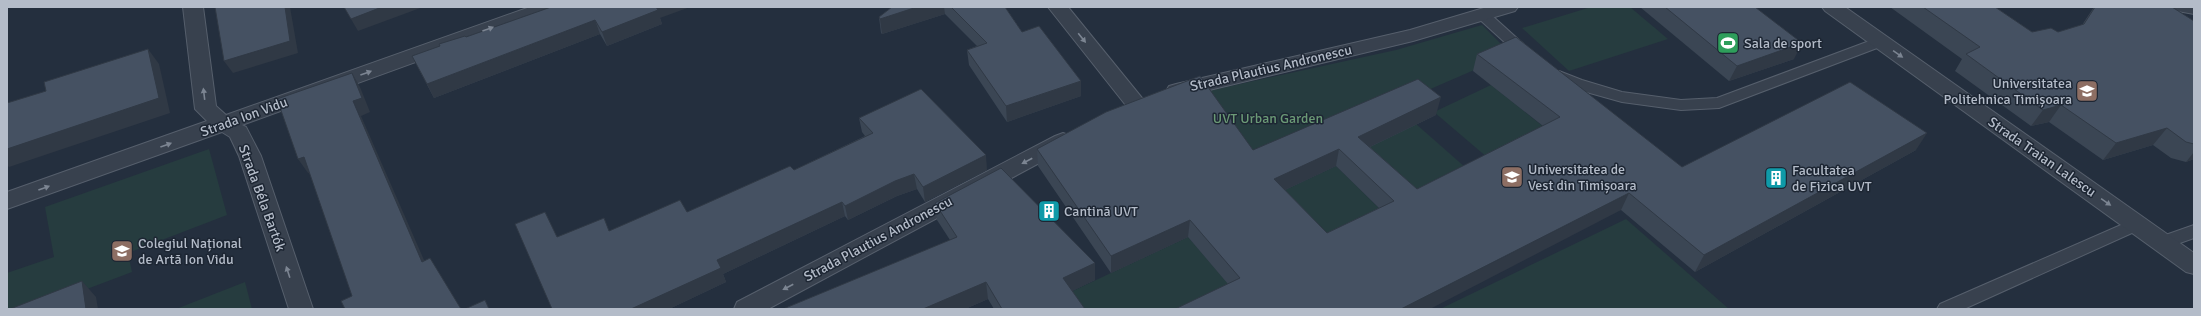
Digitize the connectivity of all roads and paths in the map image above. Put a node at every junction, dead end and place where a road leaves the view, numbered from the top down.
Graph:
1 (193, 7) edge
2 (549, 7) edge
3 (1058, 7) edge
4 (1508, 7) edge
5 (1832, 7) edge
6 (2177, 7) edge
7 (2194, 10) edge
8 (1483, 15) junction
9 (1880, 42) junction
10 (1148, 99) junction
11 (1114, 114) edge
12 (224, 124) junction
13 (1080, 132) edge
14 (7, 201) edge
15 (2137, 224) junction
16 (2194, 231) edge
17 (2163, 243) junction
18 (2194, 265) edge
19 (300, 309) edge
20 (746, 309) edge
21 (1946, 309) edge

12 -> 1 street, Strada Béla Bartók
12 -> 2 street, Strada Ion Vidu
3 -> 10 street
4 - 8 street, Strada Plautius Andronescu
5 - 9 street, Strada Traian Lalescu
6 - 7 lane
8 - 9 lane
8 - 10 street, Strada Plautius Andronescu
9 -> 15 street, Strada Traian Lalescu
10 - 11 street, Strada Plautius Andronescu
14 -> 12 street, Strada Ion Vidu
19 -> 12 street, Strada Béla Bartók
13 -> 20 street, Strada Plautius Andronescu
15 - 17 street, Strada Traian Lalescu
15 - 21 lane
16 - 17 lane
17 - 18 street, Strada Traian Lalescu

